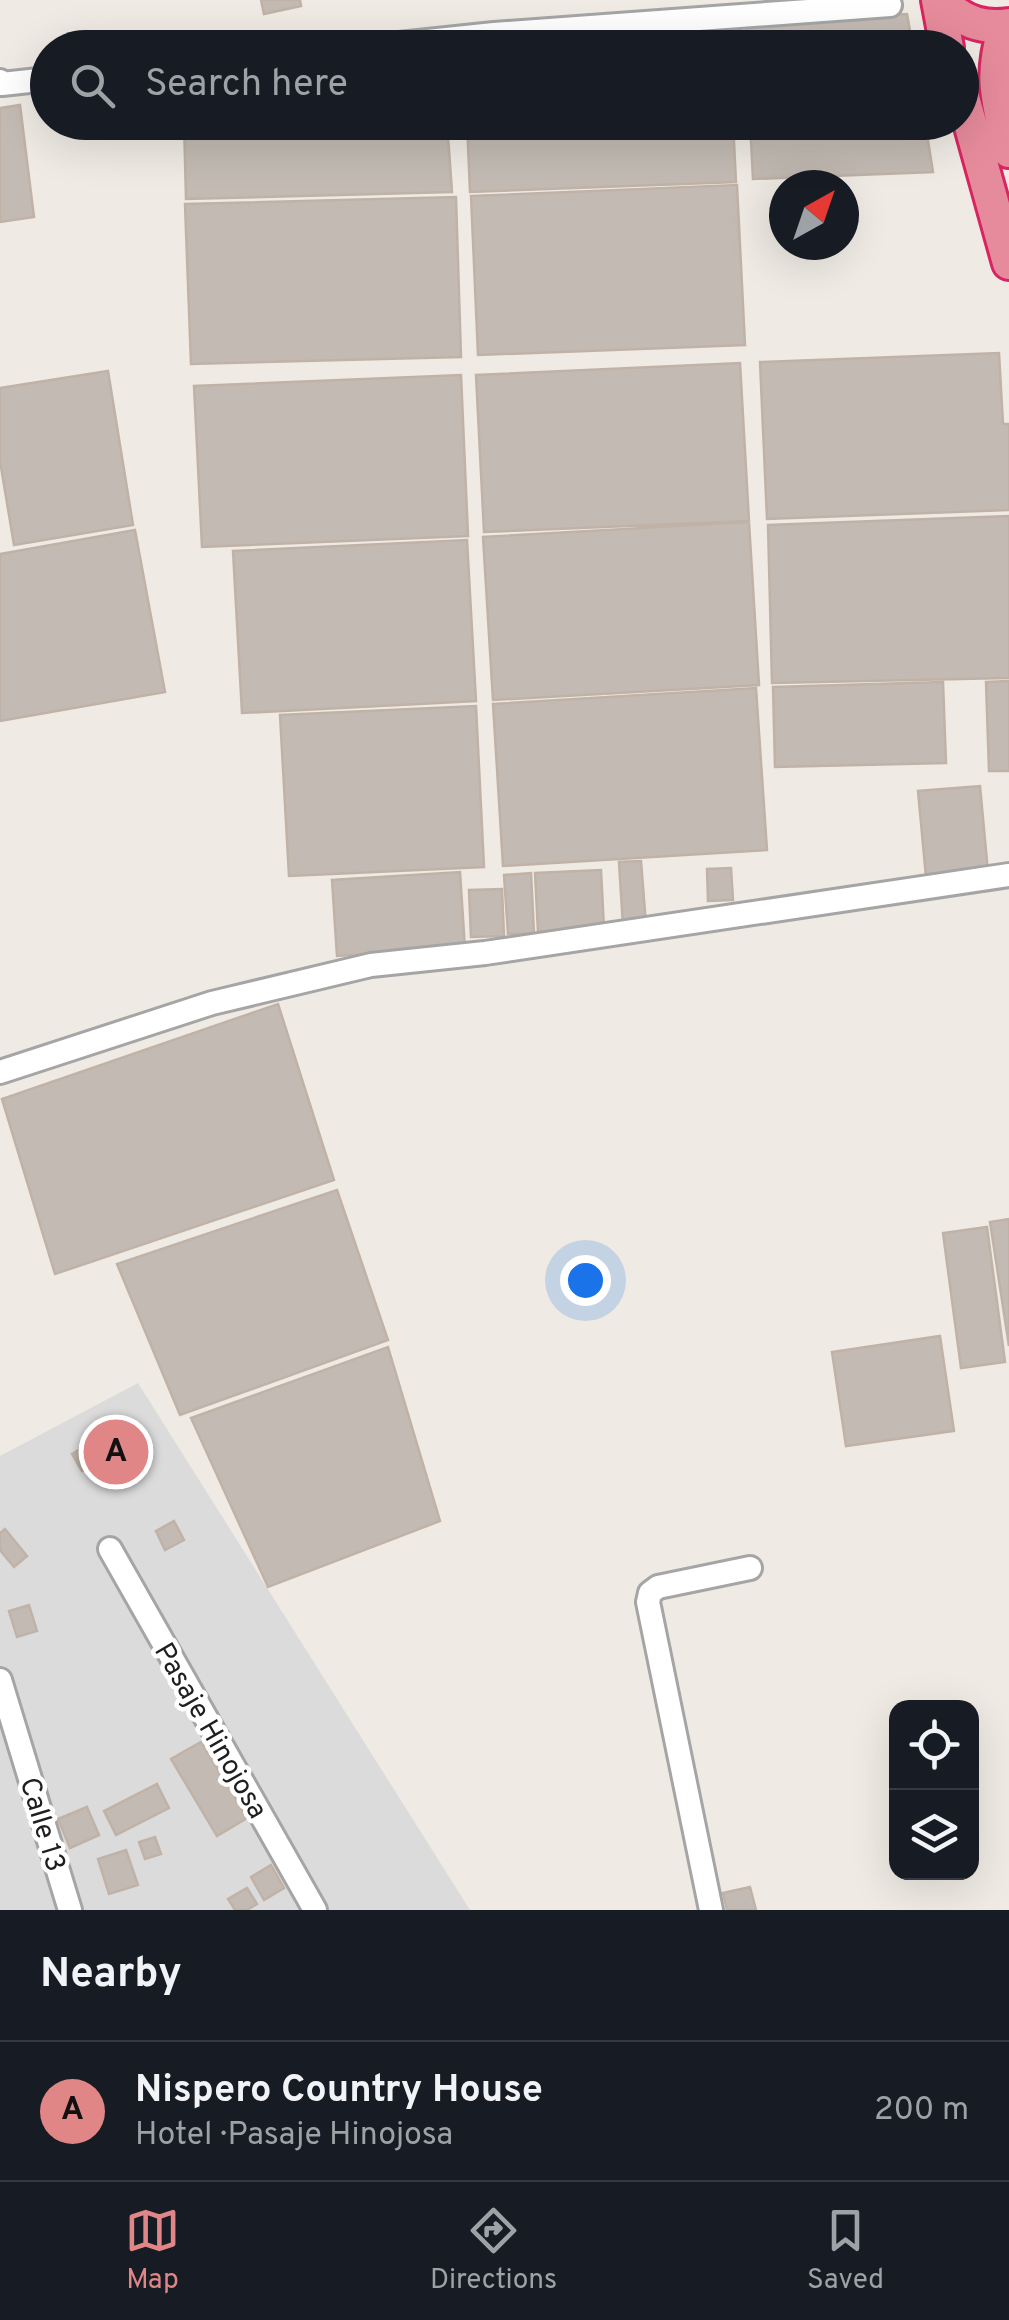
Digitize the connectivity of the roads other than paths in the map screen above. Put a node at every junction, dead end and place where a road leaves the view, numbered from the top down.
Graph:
1 (940, 0) edge
2 (890, 4) dead end
3 (1007, 25) edge
4 (547, 30) edge
5 (944, 30) edge
6 (0, 81) edge
7 (30, 82) edge
8 (975, 140) edge
9 (1009, 152) edge
10 (1009, 262) edge
11 (1009, 876) edge
12 (0, 1072) edge
13 (110, 1549) dead end
14 (750, 1568) dead end
15 (0, 1680) edge
16 (70, 1910) edge
17 (314, 1910) edge
18 (710, 1910) edge

1 - 3 highway
1 - 5 highway
2 - 4 street
3 - 9 highway
6 - 7 street
8 - 10 highway
11 - 12 street
13 - 17 street, Pasaje Hinojosa
14 - 18 street
15 - 16 street, Calle 13

